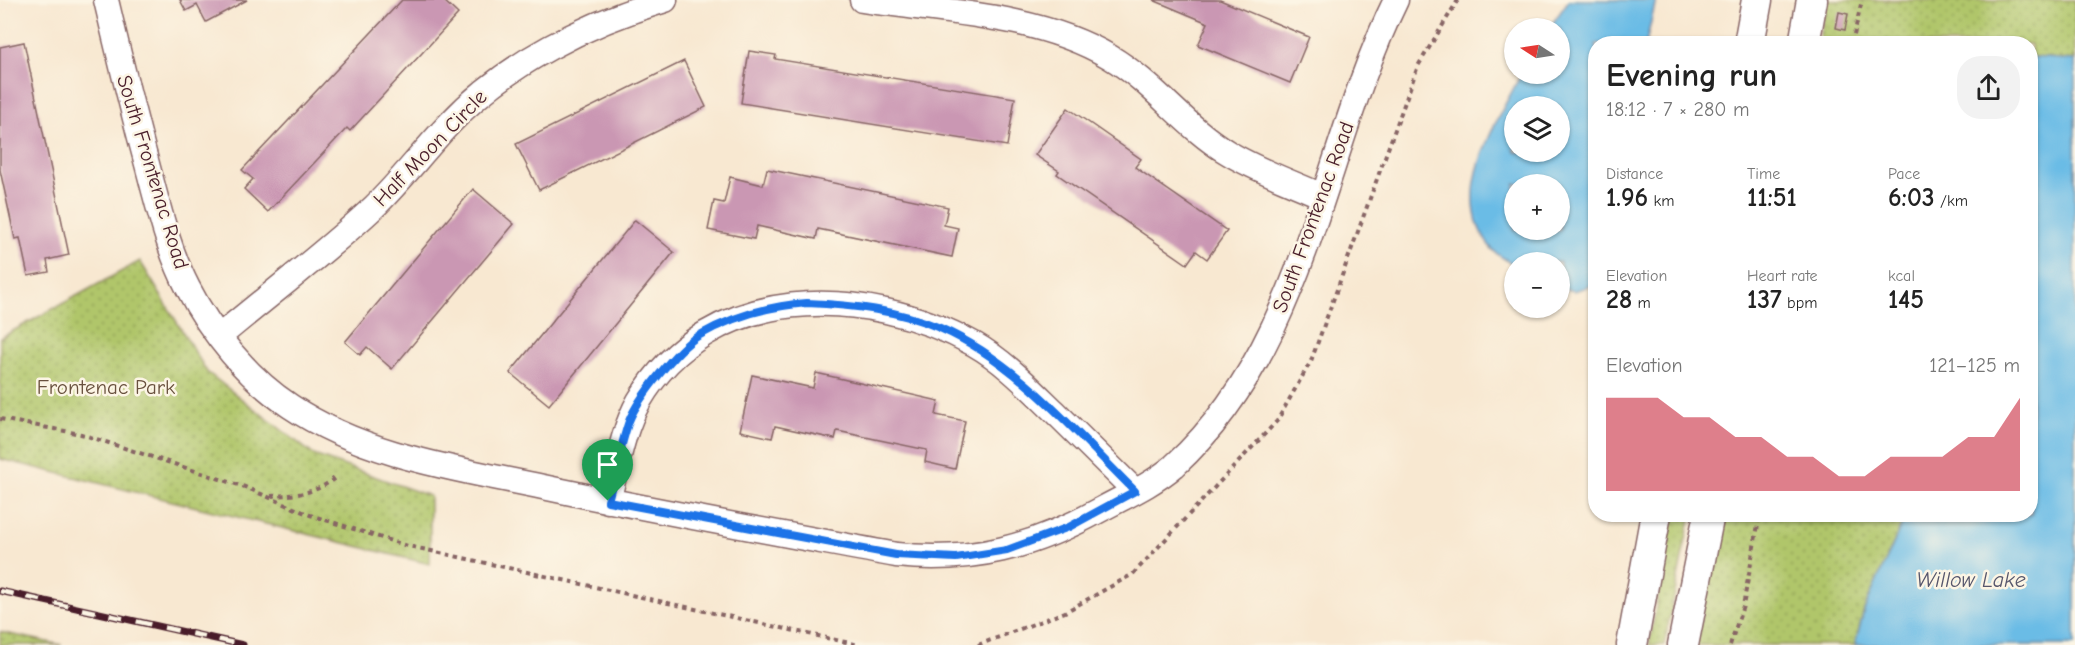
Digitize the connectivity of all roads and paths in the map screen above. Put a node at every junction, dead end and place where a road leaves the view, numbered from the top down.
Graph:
1 (106, 0) edge
2 (665, 0) edge
3 (862, 0) edge
4 (1396, 0) edge
5 (1758, 0) edge
6 (1812, 0) edge
7 (1862, 0) edge
8 (1751, 36) edge
9 (1805, 36) edge
10 (1854, 36) edge
11 (1322, 196) junction
12 (220, 336) junction
13 (0, 419) edge
14 (337, 476) dead end
15 (1135, 491) junction
16 (267, 496) junction
17 (608, 501) junction
18 (1655, 522) edge
19 (1707, 522) edge
20 (1759, 522) edge
21 (859, 645) edge
22 (1632, 645) edge
23 (1683, 645) edge
24 (1730, 645) edge

1 - 12 street, South Frontenac Road
2 - 12 street, Half Moon Circle
3 - 11 street
4 - 11 street, South Frontenac Road
5 - 8 street
6 - 9 street
7 - 10 path
11 - 15 street, South Frontenac Road
12 - 17 street, South Frontenac Road
13 - 16 path
14 - 16 path
15 - 17 street, South Frontenac Road
15 - 17 street
16 - 21 path
18 - 22 street
19 - 23 street
20 - 24 path

